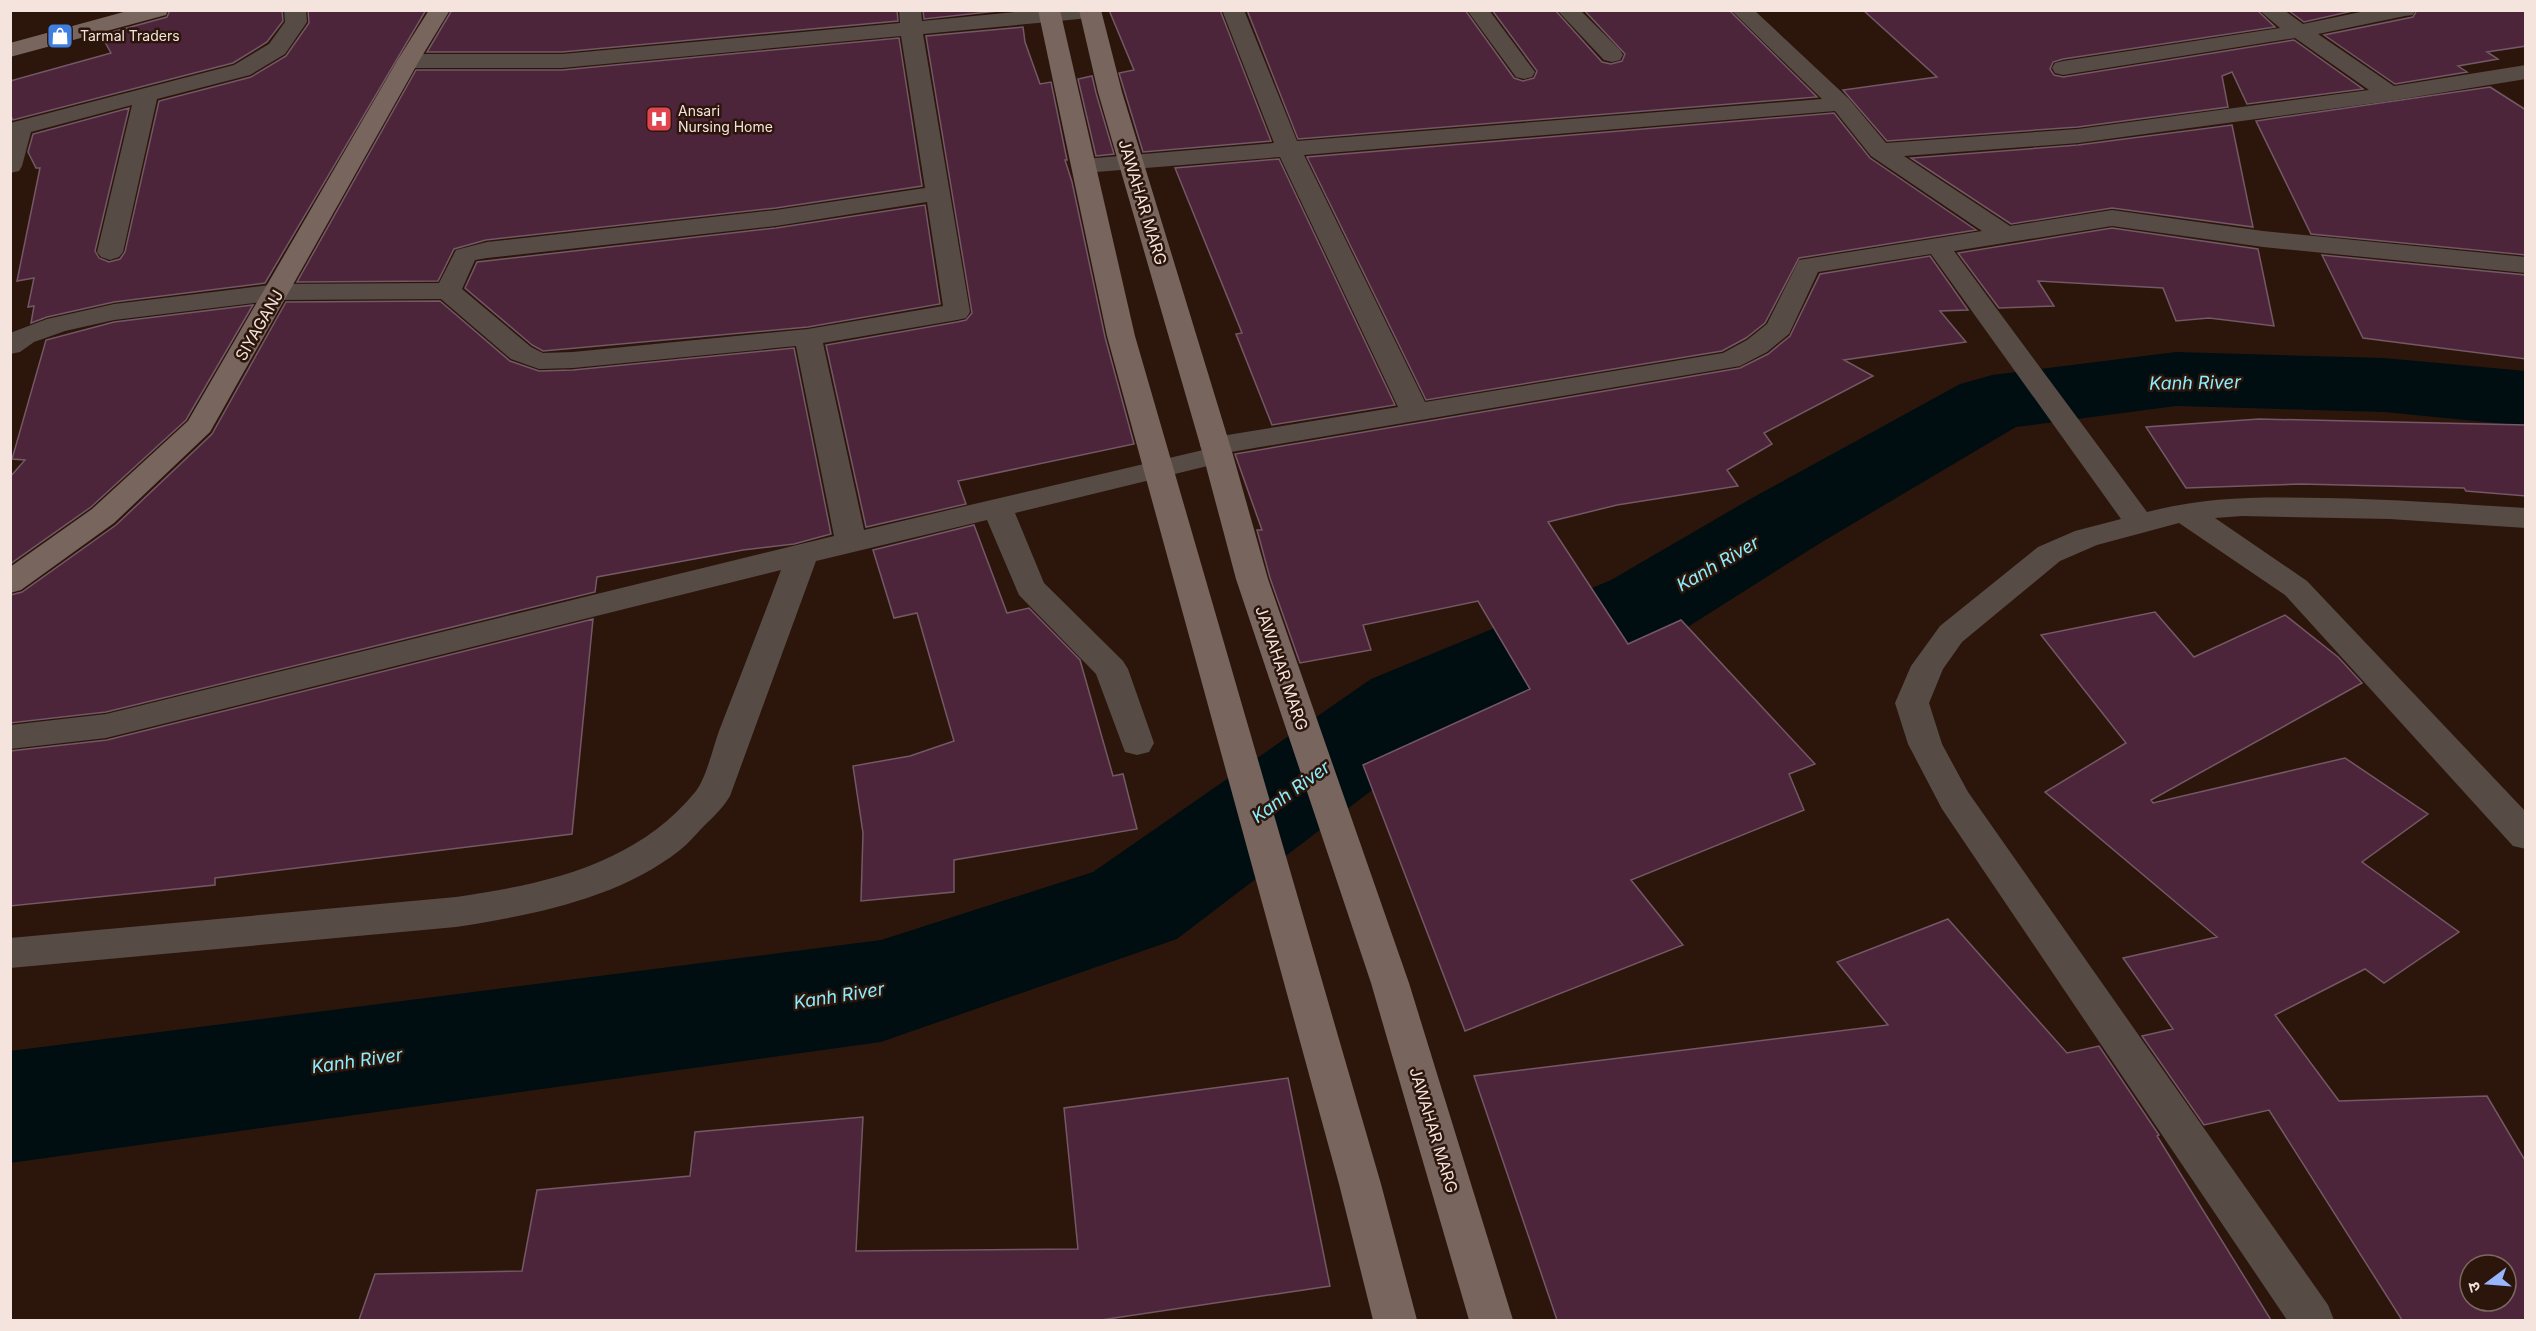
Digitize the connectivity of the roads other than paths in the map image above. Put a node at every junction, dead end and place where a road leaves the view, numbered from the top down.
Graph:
1 (158, 10) edge
2 (295, 10) edge
3 (440, 10) edge
4 (1233, 10) edge
5 (1477, 10) edge
6 (1566, 10) edge
7 (1741, 10) edge
8 (2269, 10) edge
9 (2405, 10) edge
10 (1090, 11) edge
11 (1050, 13) edge
12 (910, 19) edge
13 (2301, 31) junction
14 (10, 50) edge
15 (1612, 55) dead end
16 (408, 61) junction
17 (2063, 68) dead end
18 (1524, 72) dead end
19 (2526, 72) edge
20 (2390, 94) junction
21 (146, 95) junction
22 (1841, 104) junction
23 (15, 129) edge
24 (1288, 148) junction
25 (1880, 152) junction
26 (1131, 162) junction
27 (10, 166) edge
28 (1084, 166) junction
29 (938, 193) junction
30 (2004, 234) junction
31 (1938, 246) junction
32 (110, 252) dead end
33 (2526, 265) edge
34 (448, 291) junction
35 (278, 292) junction
36 (808, 338) junction
37 (10, 346) edge
38 (1416, 414) junction
39 (1217, 451) junction
40 (1159, 469) junction
41 (998, 508) junction
42 (2184, 512) junction
43 (2526, 518) edge
44 (2140, 524) junction
45 (851, 543) junction
46 (803, 554) junction
47 (10, 583) edge
48 (10, 737) edge
49 (1137, 743) dead end
50 (2526, 836) edge
51 (10, 953) edge
52 (1395, 1320) edge
53 (1491, 1320) edge
54 (2312, 1320) edge

1 - 14 main road
2 - 21 street
3 - 16 main road, SIYAGANJ
4 - 24 street
5 - 18 street
6 - 15 street
7 - 22 street
8 - 13 street
9 - 13 street
10 - 11 street
10 - 26 main road, JAWAHAR MARG
11 - 12 street
11 - 28 main road
12 - 16 street
12 - 29 street
13 - 17 street
13 - 20 street
16 - 35 main road, SIYAGANJ
19 - 20 street
20 - 25 street
21 - 23 street
21 - 32 street
22 - 24 street
22 - 25 street
23 - 27 street
24 - 26 street
24 - 38 street
25 - 30 street
26 - 28 street
26 - 39 main road, JAWAHAR MARG
28 - 40 main road
29 - 34 street
29 - 36 street
30 - 31 street
30 - 33 street
31 - 38 street
31 - 44 street
34 - 35 street
34 - 36 street
35 - 37 street
35 - 47 main road, SIYAGANJ
36 - 45 street
38 - 39 street
39 - 40 street
39 - 53 main road, JAWAHAR MARG
40 - 41 street
40 - 52 main road
41 - 45 street
41 - 49 street
42 - 43 street
42 - 44 street
42 - 50 street
44 - 54 street
45 - 46 street
46 - 48 street
46 - 51 street

